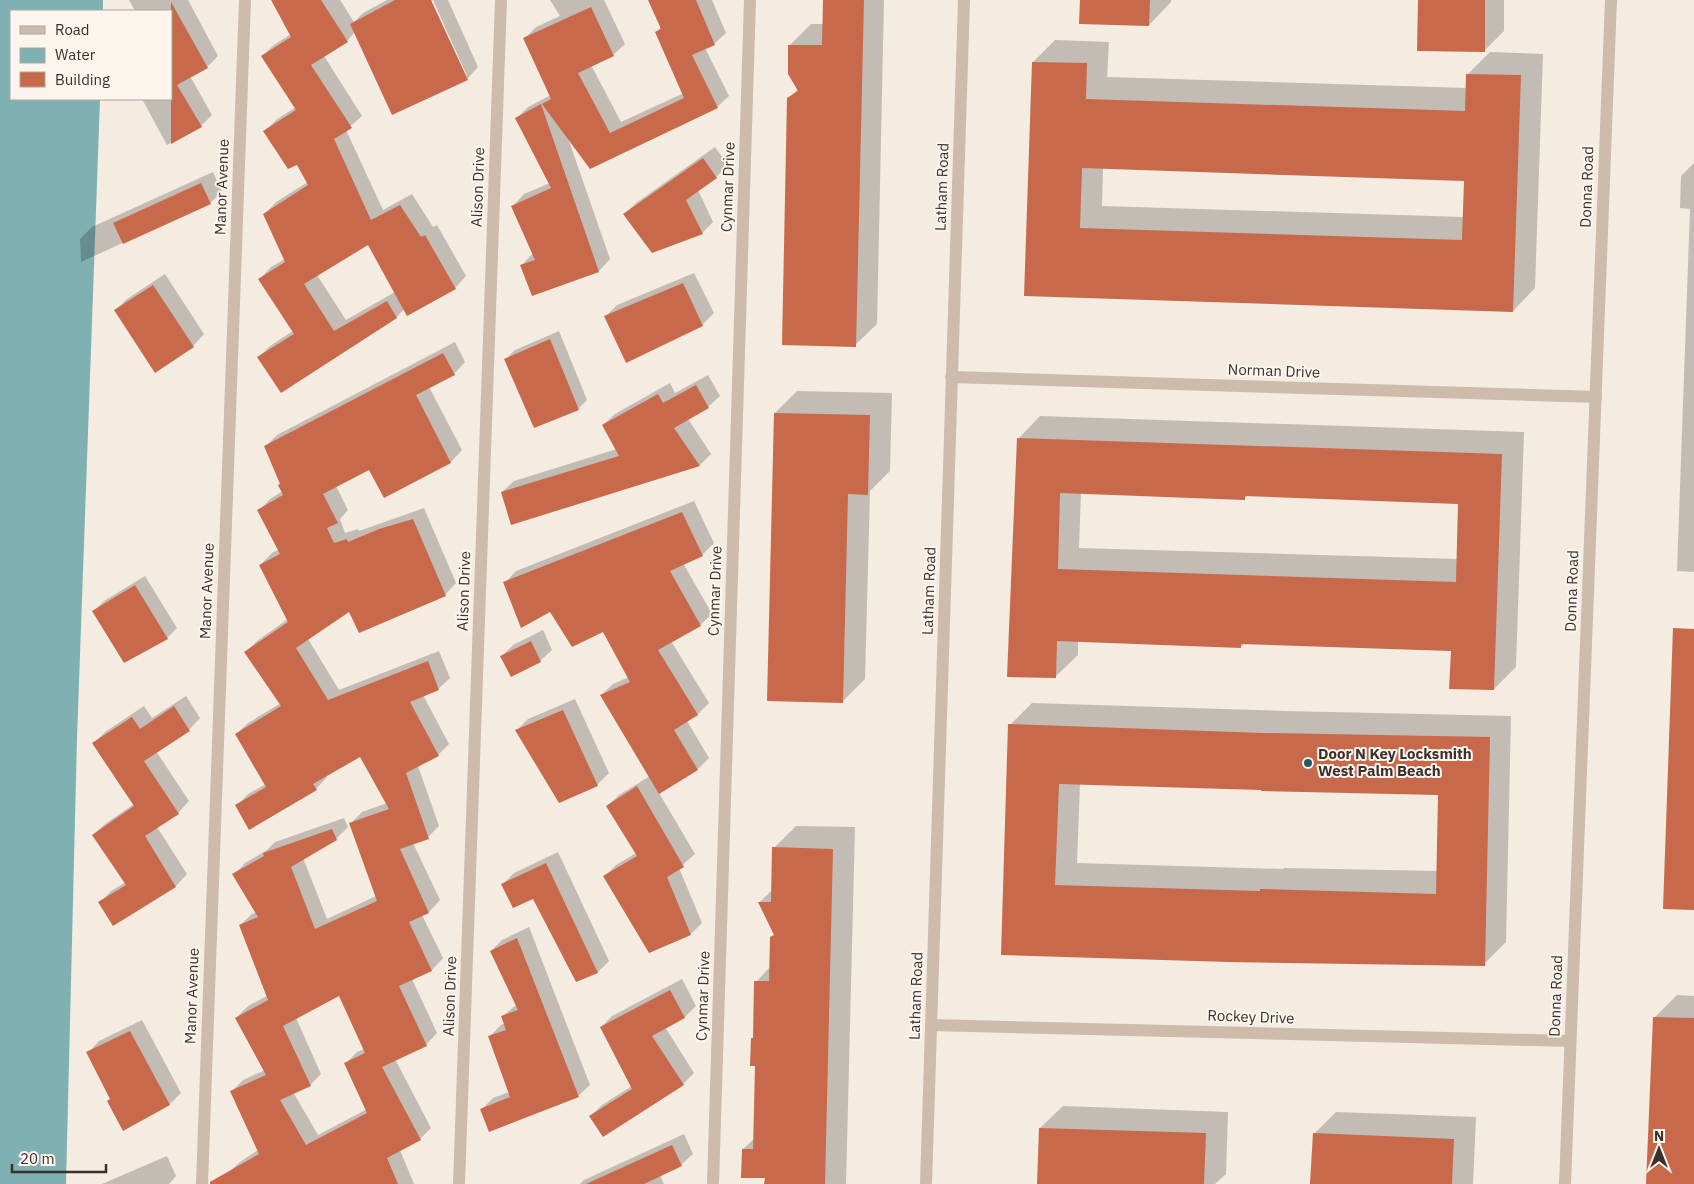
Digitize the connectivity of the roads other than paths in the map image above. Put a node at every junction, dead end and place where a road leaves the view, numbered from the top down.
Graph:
1 (245, 0) edge
2 (502, 0) edge
3 (750, 0) edge
4 (964, 0) edge
5 (1611, 0) edge
6 (951, 377) junction
7 (1596, 397) junction
8 (931, 1025) junction
9 (1570, 1042) junction
10 (202, 1184) edge
11 (459, 1184) edge
12 (713, 1184) edge
13 (926, 1184) edge
14 (1565, 1184) edge

1 - 10 street, Manor Avenue
2 - 11 street, Alison Drive
3 - 12 street, Cynmar Drive
4 - 6 street, Latham Road
5 - 7 street, Donna Road
6 - 7 street, Norman Drive
6 - 8 street, Latham Road
7 - 9 street, Donna Road
8 - 9 street, Rockey Drive
8 - 13 street, Latham Road
9 - 14 street, Donna Road

